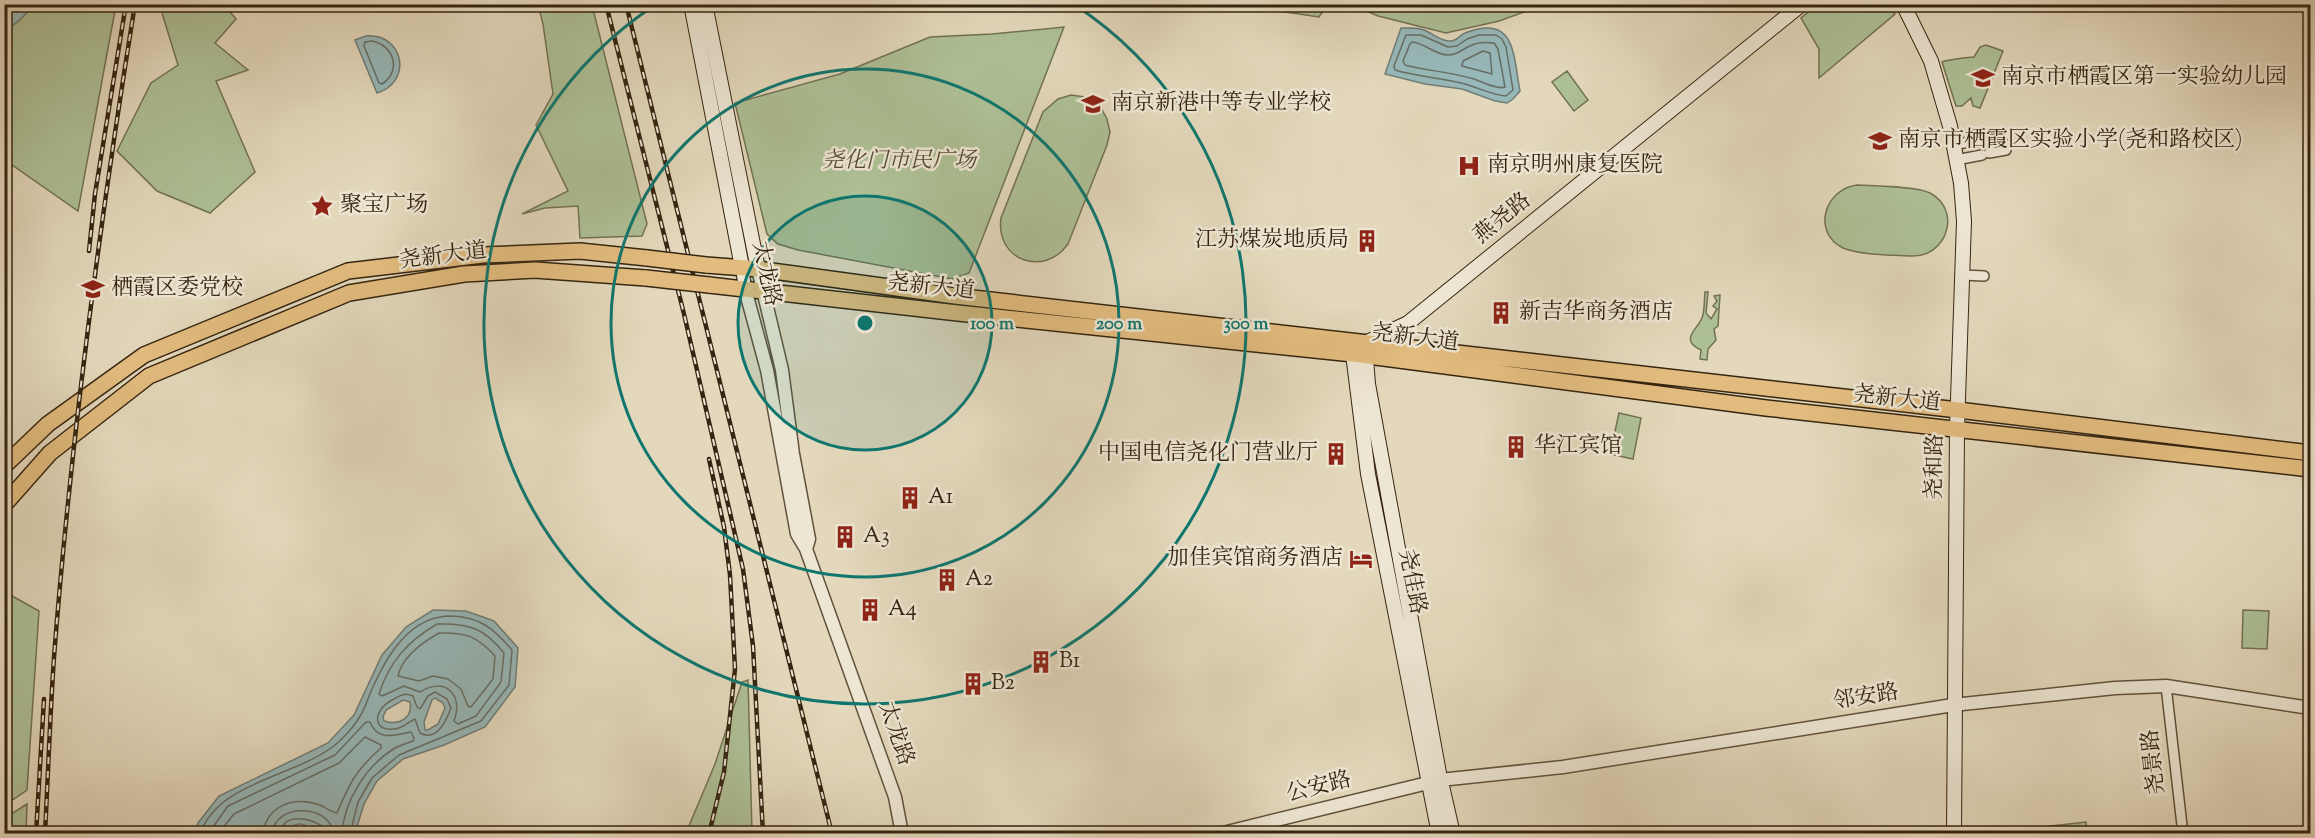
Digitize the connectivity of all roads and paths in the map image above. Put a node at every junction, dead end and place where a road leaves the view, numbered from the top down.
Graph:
1 (691, 4) edge
2 (705, 4) edge
3 (1802, 4) edge
4 (1903, 4) edge
5 (2004, 136) dead end
6 (1953, 145) junction
7 (2006, 150) dead end
8 (1956, 160) junction
9 (742, 267) junction
10 (758, 269) junction
11 (1963, 275) junction
12 (1984, 276) dead end
13 (745, 289) junction
14 (762, 291) junction
15 (1362, 349) junction
16 (1958, 410) junction
17 (1957, 429) junction
18 (2310, 453) edge
19 (4, 466) edge
20 (2310, 470) edge
21 (4, 505) edge
22 (806, 549) junction
23 (2166, 686) junction
24 (1953, 705) junction
25 (2310, 708) edge
26 (1435, 781) junction
27 (902, 834) edge
28 (1219, 834) edge
29 (1439, 834) edge
30 (1453, 834) edge
31 (1954, 834) edge
32 (2182, 834) edge

1 - 9 main road, 太龙路
2 - 10 main road, 太龙路
3 - 15 main road, 燕尧路
4 - 6 main road, 尧和路
5 - 6 street
6 - 8 main road, 尧和路
7 - 8 street
8 - 11 main road, 尧和路
9 - 10 main road, 尧新大道
9 - 13 street, 太龙路
9 - 19 main road, 尧新大道, bridge
10 - 14 street, 太龙路
10 - 15 main road, 尧新大道
11 - 12 street
11 - 16 main road, 尧和路
13 - 14 main road, 尧新大道
13 - 21 main road, 尧新大道, bridge
13 - 22 street, 太龙路
14 - 15 main road, 尧新大道
14 - 22 street, 太龙路
15 - 16 main road, 尧新大道
15 - 17 main road, 尧新大道
15 - 26 main road, 尧佳路
16 - 17 main road, 尧和路
16 - 18 main road, 尧新大道
17 - 20 main road, 尧新大道
17 - 24 main road, 尧和路
22 - 27 street, 太龙路
23 - 24 street, 邻安路
23 - 25 street, 邻安路
23 - 32 street, 尧景路
24 - 26 street, 邻安路
24 - 31 main road, 尧和路
26 - 28 street, 公安路
26 - 29 main road, 尧佳路
26 - 30 main road, 尧佳路

